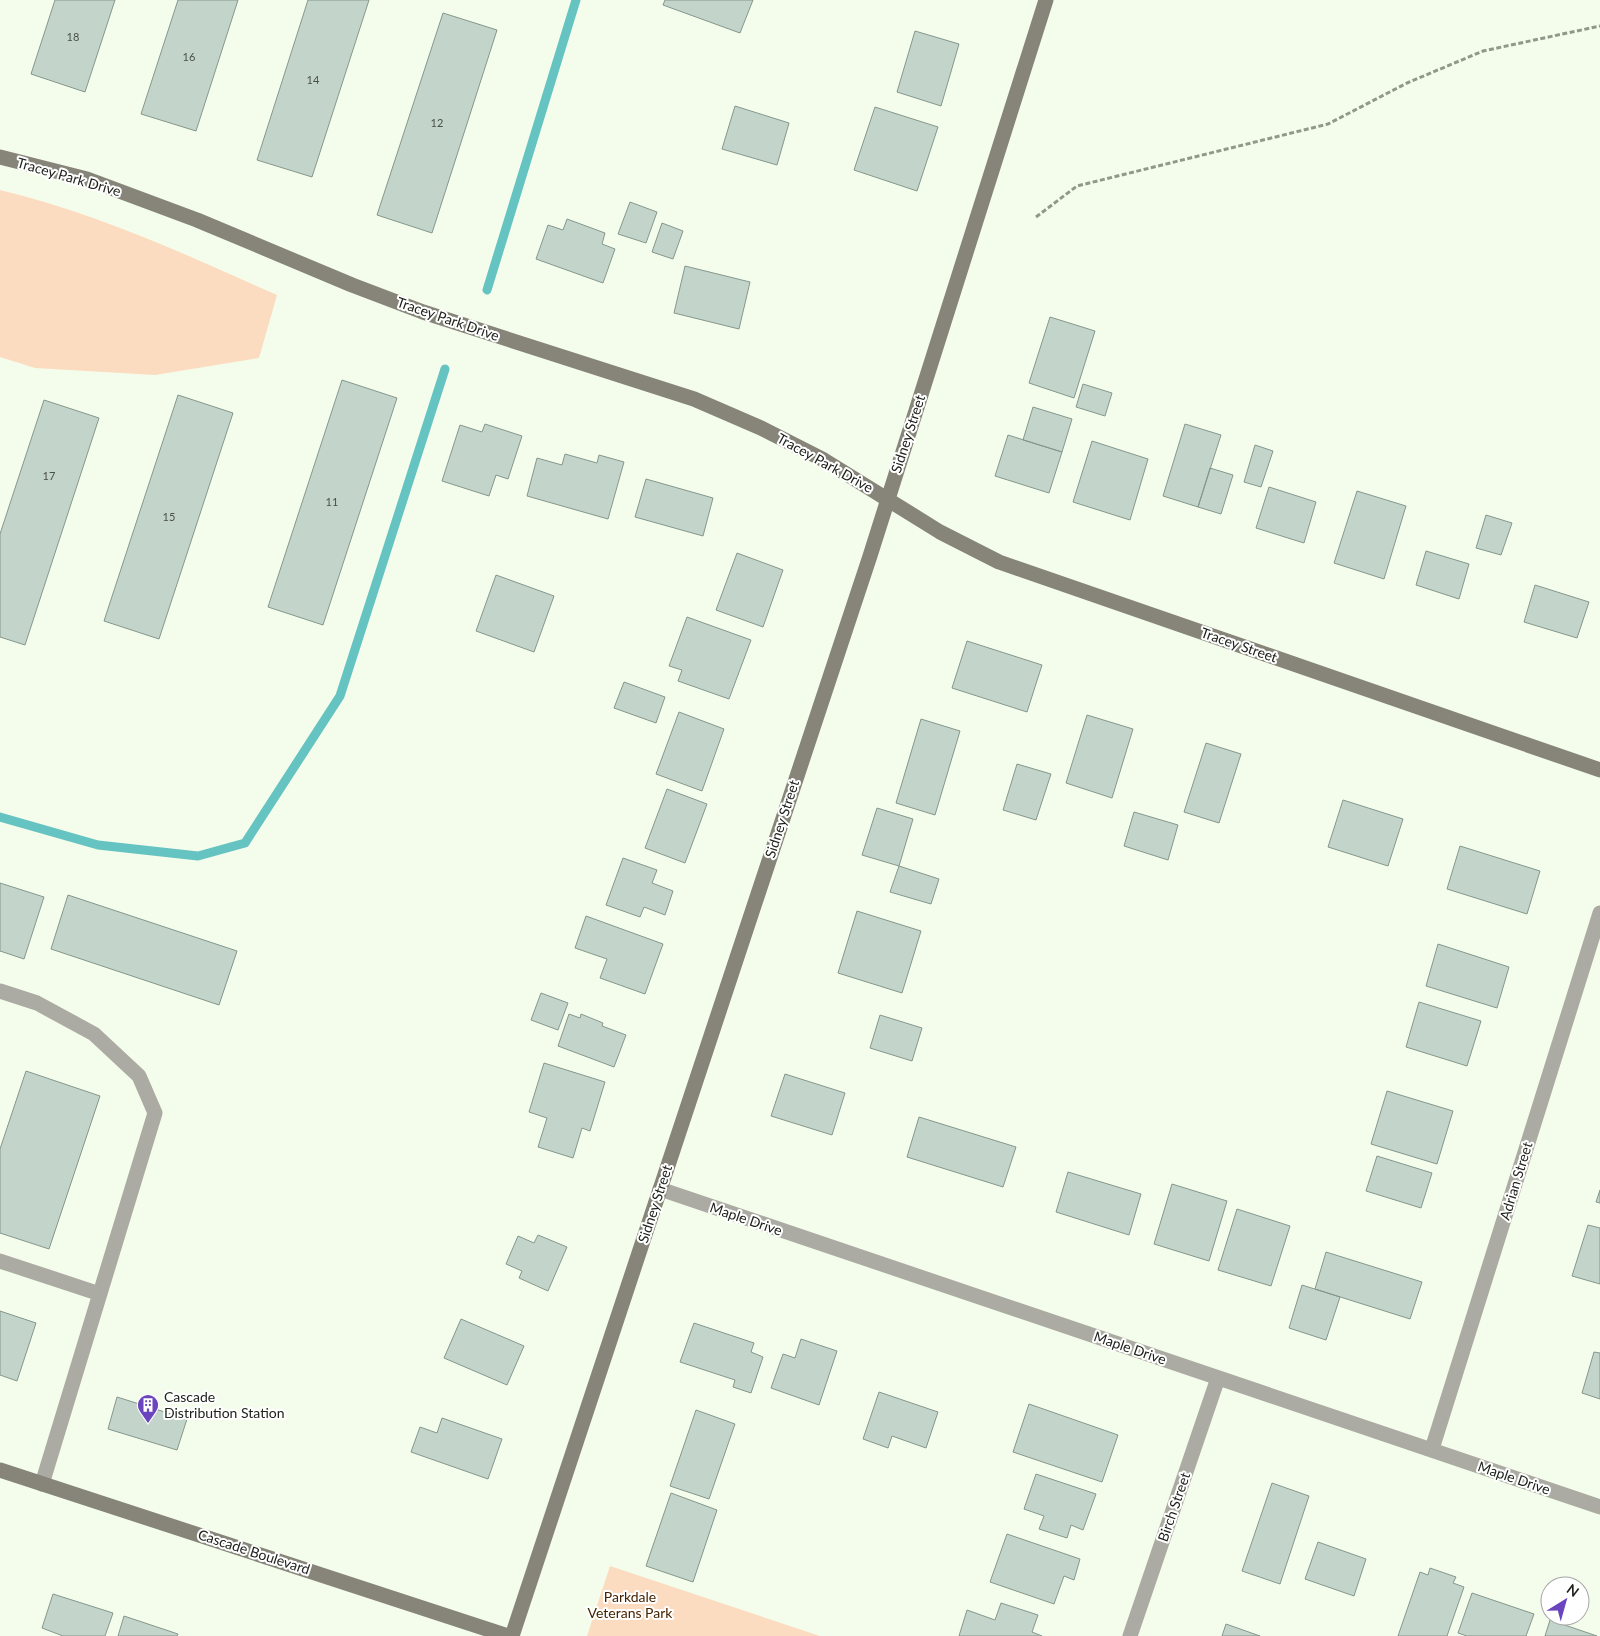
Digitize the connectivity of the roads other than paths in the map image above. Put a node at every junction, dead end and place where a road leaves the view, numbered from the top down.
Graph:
1 (1046, 0) edge
2 (0, 158) edge
3 (888, 499) junction
4 (1600, 770) edge
5 (1600, 913) edge
6 (0, 991) edge
7 (660, 1190) junction
8 (0, 1261) edge
9 (100, 1294) junction
10 (1218, 1378) junction
11 (1432, 1449) junction
12 (0, 1470) edge
13 (42, 1484) junction
14 (1600, 1508) edge
15 (508, 1636) edge
16 (512, 1636) edge
17 (1130, 1636) edge

1 - 3 street, Sidney Street
2 - 3 street, Tracey Park Drive
3 - 4 street, Tracey Street
3 - 7 street, Sidney Street
5 - 11 street, Adrian Street
6 - 9 street
7 - 10 street, Maple Drive
7 - 16 street, Sidney Street
8 - 9 street
9 - 13 street
10 - 11 street, Maple Drive
10 - 17 street, Birch Street
11 - 14 street, Maple Drive
12 - 13 street, Cascade Boulevard
13 - 15 street, Cascade Boulevard

